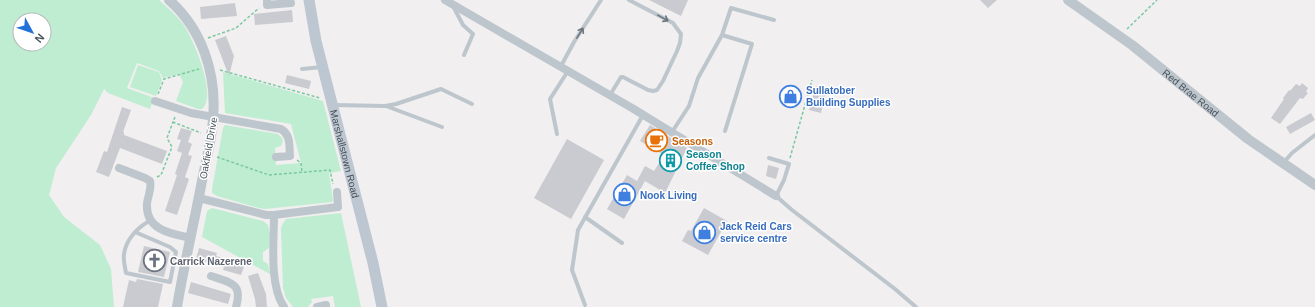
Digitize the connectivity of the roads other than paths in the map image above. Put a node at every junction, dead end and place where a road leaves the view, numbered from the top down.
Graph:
1 (168, 0) edge
2 (309, 0) edge
3 (602, 0) edge
4 (628, 0) edge
5 (1068, 0) edge
6 (267, 1) edge
7 (448, 2) edge
8 (291, 3) dead end
9 (774, 20) dead end
10 (722, 35) junction
11 (464, 55) dead end
12 (322, 67) junction
13 (302, 69) dead end
14 (564, 69) junction
15 (610, 95) junction
16 (155, 101) road end
17 (331, 103) junction
18 (472, 104) dead end
19 (385, 106) junction
20 (643, 115) junction
21 (214, 117) junction
22 (442, 128) dead end
23 (725, 131) dead end
24 (672, 132) junction
25 (557, 134) dead end
26 (1315, 135) edge
27 (276, 156) dead end
28 (769, 158) dead end
29 (1282, 164) junction
30 (119, 168) dead end
31 (1315, 185) edge
32 (337, 192) road end
33 (776, 196) junction
34 (199, 198) junction
35 (274, 215) junction
36 (585, 217) junction
37 (151, 220) junction
38 (135, 232) junction
39 (191, 238) junction
40 (622, 244) dead end
41 (211, 276) dead end
42 (585, 305) dead end
43 (179, 306) edge
44 (236, 307) edge
45 (284, 307) edge
46 (317, 307) edge
47 (326, 307) edge
48 (382, 307) edge
49 (916, 307) edge

1 - 21 street, Oakfield Drive
2 - 12 main road, Marshallstown Road
14 -> 3 lane
4 -> 15 lane
5 - 29 street, Red Brae Road
6 - 8 street
7 - 11 lane
7 - 14 street
9 - 10 lane
10 - 23 lane
10 - 24 lane
12 - 13 lane
12 - 17 main road, Marshallstown Road
14 - 15 street
14 - 25 lane
15 - 20 street
16 - 21 street
17 - 19 lane
17 - 48 main road, Marshallstown Road
18 - 19 lane
19 - 22 lane
20 - 24 street
20 - 36 lane
21 - 27 street
21 - 34 street, Oakfield Drive
24 - 33 street
26 - 29 lane
28 - 33 lane
29 - 31 street, Red Brae Road
30 - 37 street
32 - 35 street
33 - 49 lane
34 - 35 street
34 - 39 street, Oakfield Drive
35 - 45 street
36 - 40 lane
36 - 42 lane
37 - 38 lane
37 - 39 street
38 - 38 lane
39 - 43 street, Oakfield Drive
41 - 44 street
46 - 47 street

